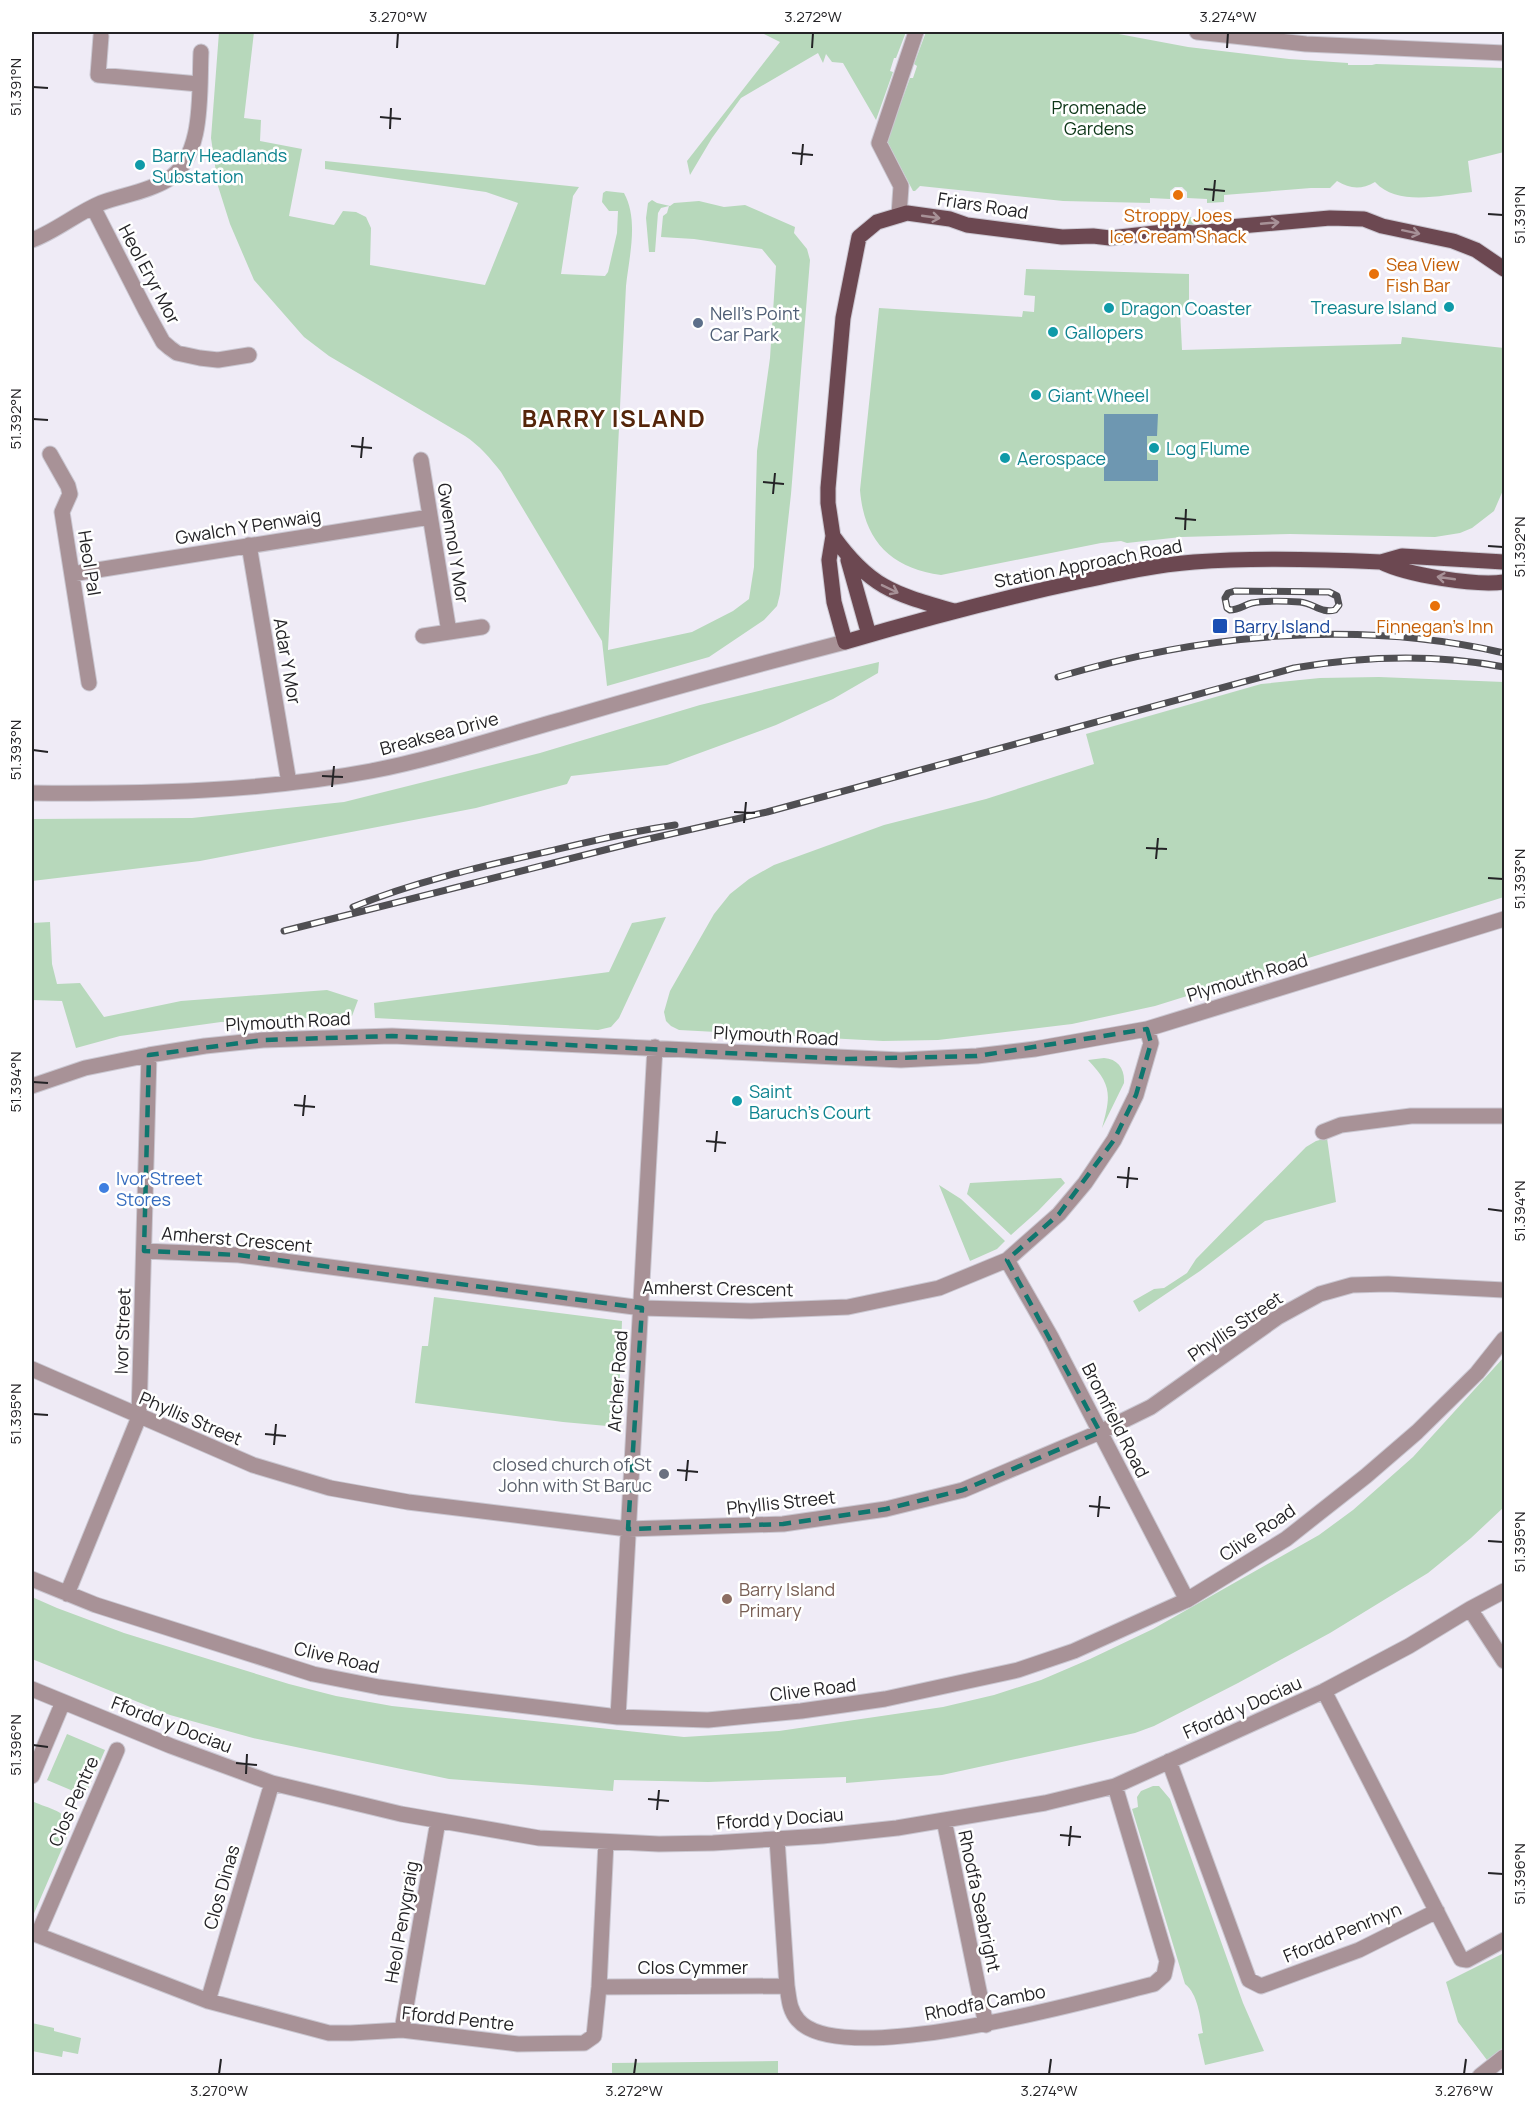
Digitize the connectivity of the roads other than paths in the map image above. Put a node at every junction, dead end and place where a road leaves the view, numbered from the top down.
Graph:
1 (916, 32) edge
2 (1197, 32) edge
3 (101, 36) dead end
4 (201, 52) dead end
5 (1504, 53) edge
6 (199, 84) junction
7 (93, 207) junction
8 (899, 215) junction
9 (32, 240) edge
10 (1504, 269) edge
11 (249, 355) dead end
12 (50, 454) dead end
13 (421, 460) dead end
14 (430, 517) junction
15 (833, 536) junction
16 (249, 545) junction
17 (848, 557) junction
18 (1381, 562) junction
19 (1504, 562) edge
20 (72, 574) junction
21 (1504, 582) edge
22 (954, 610) junction
23 (482, 627) dead end
24 (449, 632) junction
25 (869, 635) junction
26 (423, 636) dead end
27 (845, 642) junction
28 (88, 683) dead end
29 (290, 783) junction
30 (32, 793) edge
31 (1504, 919) edge
32 (1147, 1029) junction
33 (655, 1047) junction
34 (149, 1054) junction
35 (32, 1086) edge
36 (1504, 1116) edge
37 (1323, 1132) dead end
38 (144, 1251) junction
39 (1007, 1260) junction
40 (1504, 1290) edge
41 (642, 1308) junction
42 (1504, 1339) edge
43 (32, 1369) edge
44 (139, 1417) junction
45 (1100, 1432) junction
46 (628, 1529) junction
47 (32, 1579) edge
48 (1504, 1591) edge
49 (67, 1594) junction
50 (1187, 1600) junction
51 (1470, 1609) junction
52 (1504, 1661) edge
53 (32, 1689) edge
54 (1324, 1691) junction
55 (63, 1702) junction
56 (618, 1717) junction
57 (117, 1750) dead end
58 (1169, 1761) junction
59 (32, 1776) edge
60 (272, 1783) junction
61 (1115, 1786) junction
62 (944, 1820) junction
63 (438, 1821) junction
64 (777, 1839) junction
65 (606, 1842) junction
66 (1437, 1911) junction
67 (35, 1934) edge
68 (1504, 1940) edge
69 (787, 1986) junction
70 (599, 1987) junction
71 (208, 2001) junction
72 (986, 2025) junction
73 (402, 2030) junction
74 (1504, 2057) edge
75 (1480, 2076) edge

1 - 8 street
2 - 5 street
3 - 6 street
4 - 6 street
6 - 7 street
7 - 9 street
7 - 11 street, Heol Eryr Mor
8 -> 10 main road, Friars Road
8 - 15 main road, Friars Road
12 - 20 street, Heol Pal
13 - 14 street, Gwennol Y Mor
14 - 16 street, Gwalch Y Penwaig
14 - 24 street, Gwennol Y Mor
15 - 17 main road
15 - 27 main road, Friars Road
16 - 20 street, Gwalch Y Penwaig
16 - 29 street, Adar Y Mor
17 -> 22 main road
17 - 25 main road
18 - 19 main road, Station Approach Road
21 -> 18 main road, Station Approach Road
18 - 22 main road, Station Approach Road
20 - 28 street, Heol Pal
22 - 25 main road, Station Approach Road
23 - 24 street
24 - 26 street
25 - 27 main road, Station Approach Road
27 - 29 street, Breaksea Drive
29 - 30 street, Breaksea Drive
31 - 32 street, Plymouth Road
32 - 33 street, Plymouth Road
32 - 39 street, Amherst Crescent
33 - 34 street, Plymouth Road
33 - 41 street, Archer Road
34 - 35 street, Plymouth Road
34 - 38 street, Ivor Street
36 - 37 street
38 - 41 street, Amherst Crescent
38 - 44 street, Ivor Street
39 - 41 street, Amherst Crescent
39 - 45 street, Bromfield Road
40 - 45 street, Phyllis Street
41 - 46 street, Archer Road
42 - 50 street, Clive Road
43 - 44 street, Phyllis Street
44 - 46 street, Phyllis Street
44 - 49 street, Ivor Street
45 - 46 street, Phyllis Street
45 - 50 street, Bromfield Road
46 - 56 street, Archer Road
47 - 49 street, Clive Road
48 - 51 street, Ffordd y Dociau
49 - 56 street, Clive Road
50 - 56 street, Clive Road
51 - 52 street
51 - 54 street, Ffordd y Dociau
53 - 55 street, Ffordd y Dociau
54 - 58 street, Ffordd y Dociau
54 - 66 street
55 - 59 street
55 - 60 street, Ffordd y Dociau
57 - 67 street, Clos Pentre
58 - 61 street, Ffordd y Dociau
58 - 66 street, Ffordd Penrhyn
60 - 63 street, Ffordd y Dociau
60 - 71 street, Clos Dinas
61 - 62 street, Ffordd y Dociau
61 - 72 street, Rhodfa Cambo
62 - 64 street, Ffordd y Dociau
62 - 72 street, Rhodfa Seabright
63 - 65 street, Ffordd y Dociau
63 - 73 street, Heol Penygraig
64 - 65 street, Ffordd y Dociau
64 - 69 street, Rhodfa Cambo
65 - 70 street, Ffordd Pentre
66 - 68 street
67 - 71 street, Ffordd Pentre
69 - 70 street, Clos Cymmer
69 - 72 street, Rhodfa Cambo
70 - 73 street, Ffordd Pentre
71 - 73 street, Ffordd Pentre
74 - 75 street

